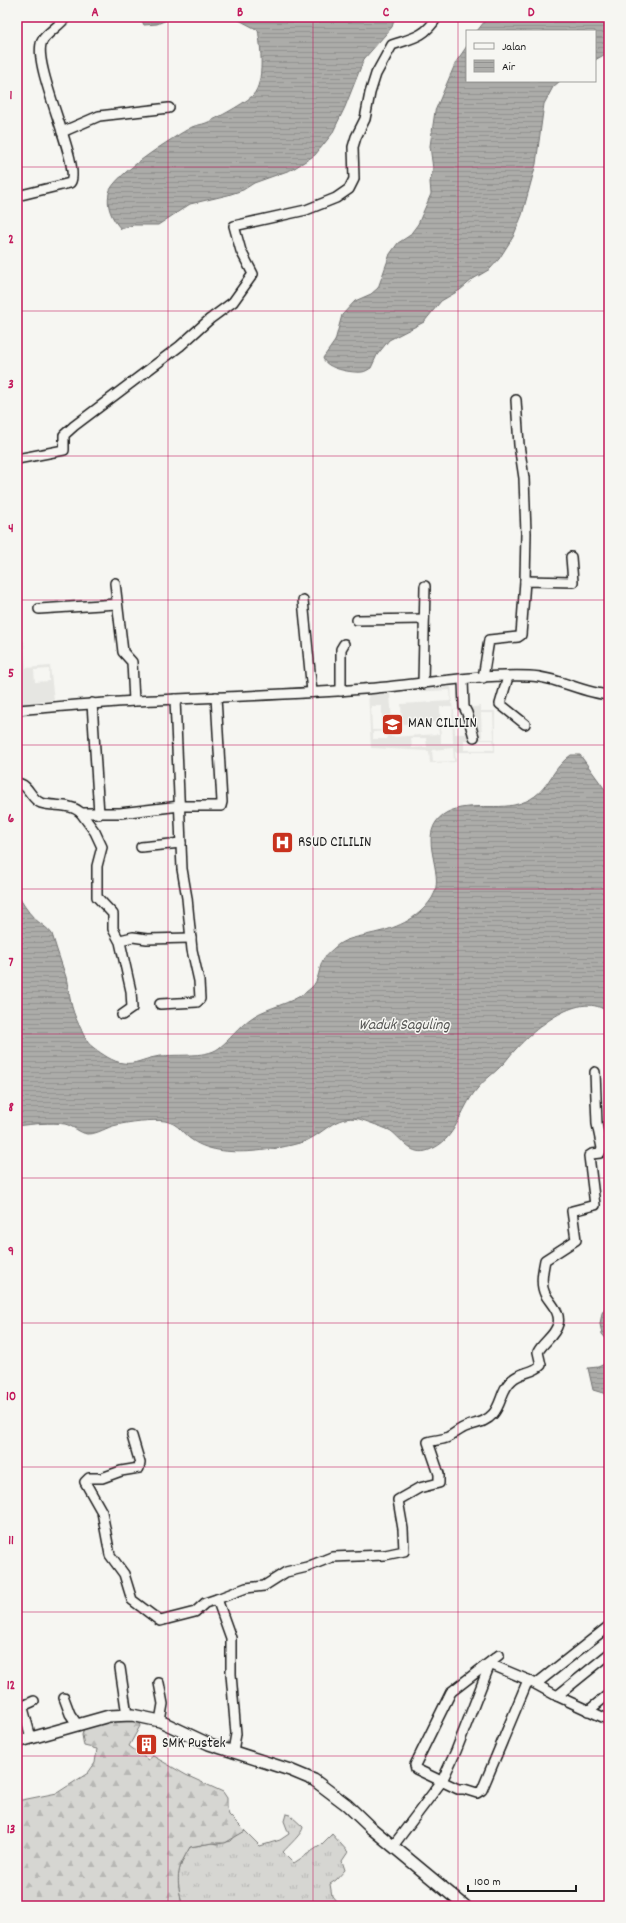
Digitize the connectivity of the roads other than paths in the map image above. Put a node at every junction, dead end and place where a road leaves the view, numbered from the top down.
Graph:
1 (66, 17) edge
2 (437, 17) edge
3 (169, 108) dead end
4 (62, 132) junction
5 (17, 196) edge
6 (516, 400) dead end
7 (17, 459) edge
8 (571, 557) dead end
9 (525, 581) junction
10 (115, 583) dead end
11 (425, 586) dead end
12 (303, 600) dead end
13 (117, 604) junction
14 (39, 609) dead end
15 (424, 619) junction
16 (357, 620) dead end
17 (344, 644) dead end
18 (508, 677) junction
19 (483, 678) junction
20 (463, 680) junction
21 (423, 684) junction
22 (341, 691) junction
23 (312, 692) junction
24 (609, 695) edge
25 (216, 697) junction
26 (175, 699) junction
27 (134, 701) junction
28 (92, 703) junction
29 (17, 710) edge
30 (526, 724) dead end
31 (474, 737) dead end
32 (17, 783) edge
33 (180, 806) junction
34 (81, 813) junction
35 (99, 814) junction
36 (180, 843) junction
37 (142, 847) dead end
38 (191, 938) junction
39 (120, 940) junction
40 (160, 1004) dead end
41 (122, 1015) dead end
42 (595, 1072) dead end
43 (132, 1436) dead end
44 (217, 1599) junction
45 (609, 1626) edge
46 (609, 1654) edge
47 (500, 1655) dead end
48 (490, 1664) junction
49 (120, 1668) dead end
50 (532, 1682) junction
51 (158, 1683) dead end
52 (609, 1694) edge
53 (557, 1696) junction
54 (64, 1698) dead end
55 (34, 1701) dead end
56 (588, 1711) junction
57 (126, 1715) junction
58 (160, 1720) junction
59 (609, 1720) edge
60 (77, 1724) junction
61 (17, 1726) edge
62 (23, 1740) edge
63 (233, 1751) junction
64 (442, 1781) junction
65 (393, 1846) junction
66 (465, 1906) edge

1 - 4 street
2 - 7 street
3 - 4 street
4 - 5 street
6 - 9 street
8 - 9 street
9 - 19 street
10 - 13 street
11 - 15 street
12 - 23 street
13 - 14 street
13 - 27 street
15 - 16 street
15 - 21 street
17 - 22 street
18 - 19 street
18 - 24 street
18 - 30 street
19 - 20 street
20 - 21 street
20 - 31 street
21 - 22 street
22 - 23 street
23 - 25 street
25 - 26 street
25 - 33 street
26 - 27 street
26 - 33 street
27 - 28 street
28 - 29 street
28 - 35 street
32 - 34 street
33 - 35 street
33 - 36 street
34 - 35 street
34 - 39 street
36 - 37 street
36 - 38 street
38 - 39 street
38 - 40 street
39 - 41 street
42 - 44 street
43 - 44 street
44 - 63 street
45 - 50 street
46 - 53 street
47 - 48 street
48 - 50 street
48 - 64 street
48 - 64 street
49 - 57 street
50 - 53 street
50 - 64 street
51 - 58 street
52 - 56 street
53 - 56 street
54 - 60 street
55 - 62 street
56 - 59 street
57 - 58 main road
57 - 60 main road
58 - 63 main road
60 - 62 main road
61 - 62 street
63 - 65 main road
64 - 65 street
65 - 66 main road

